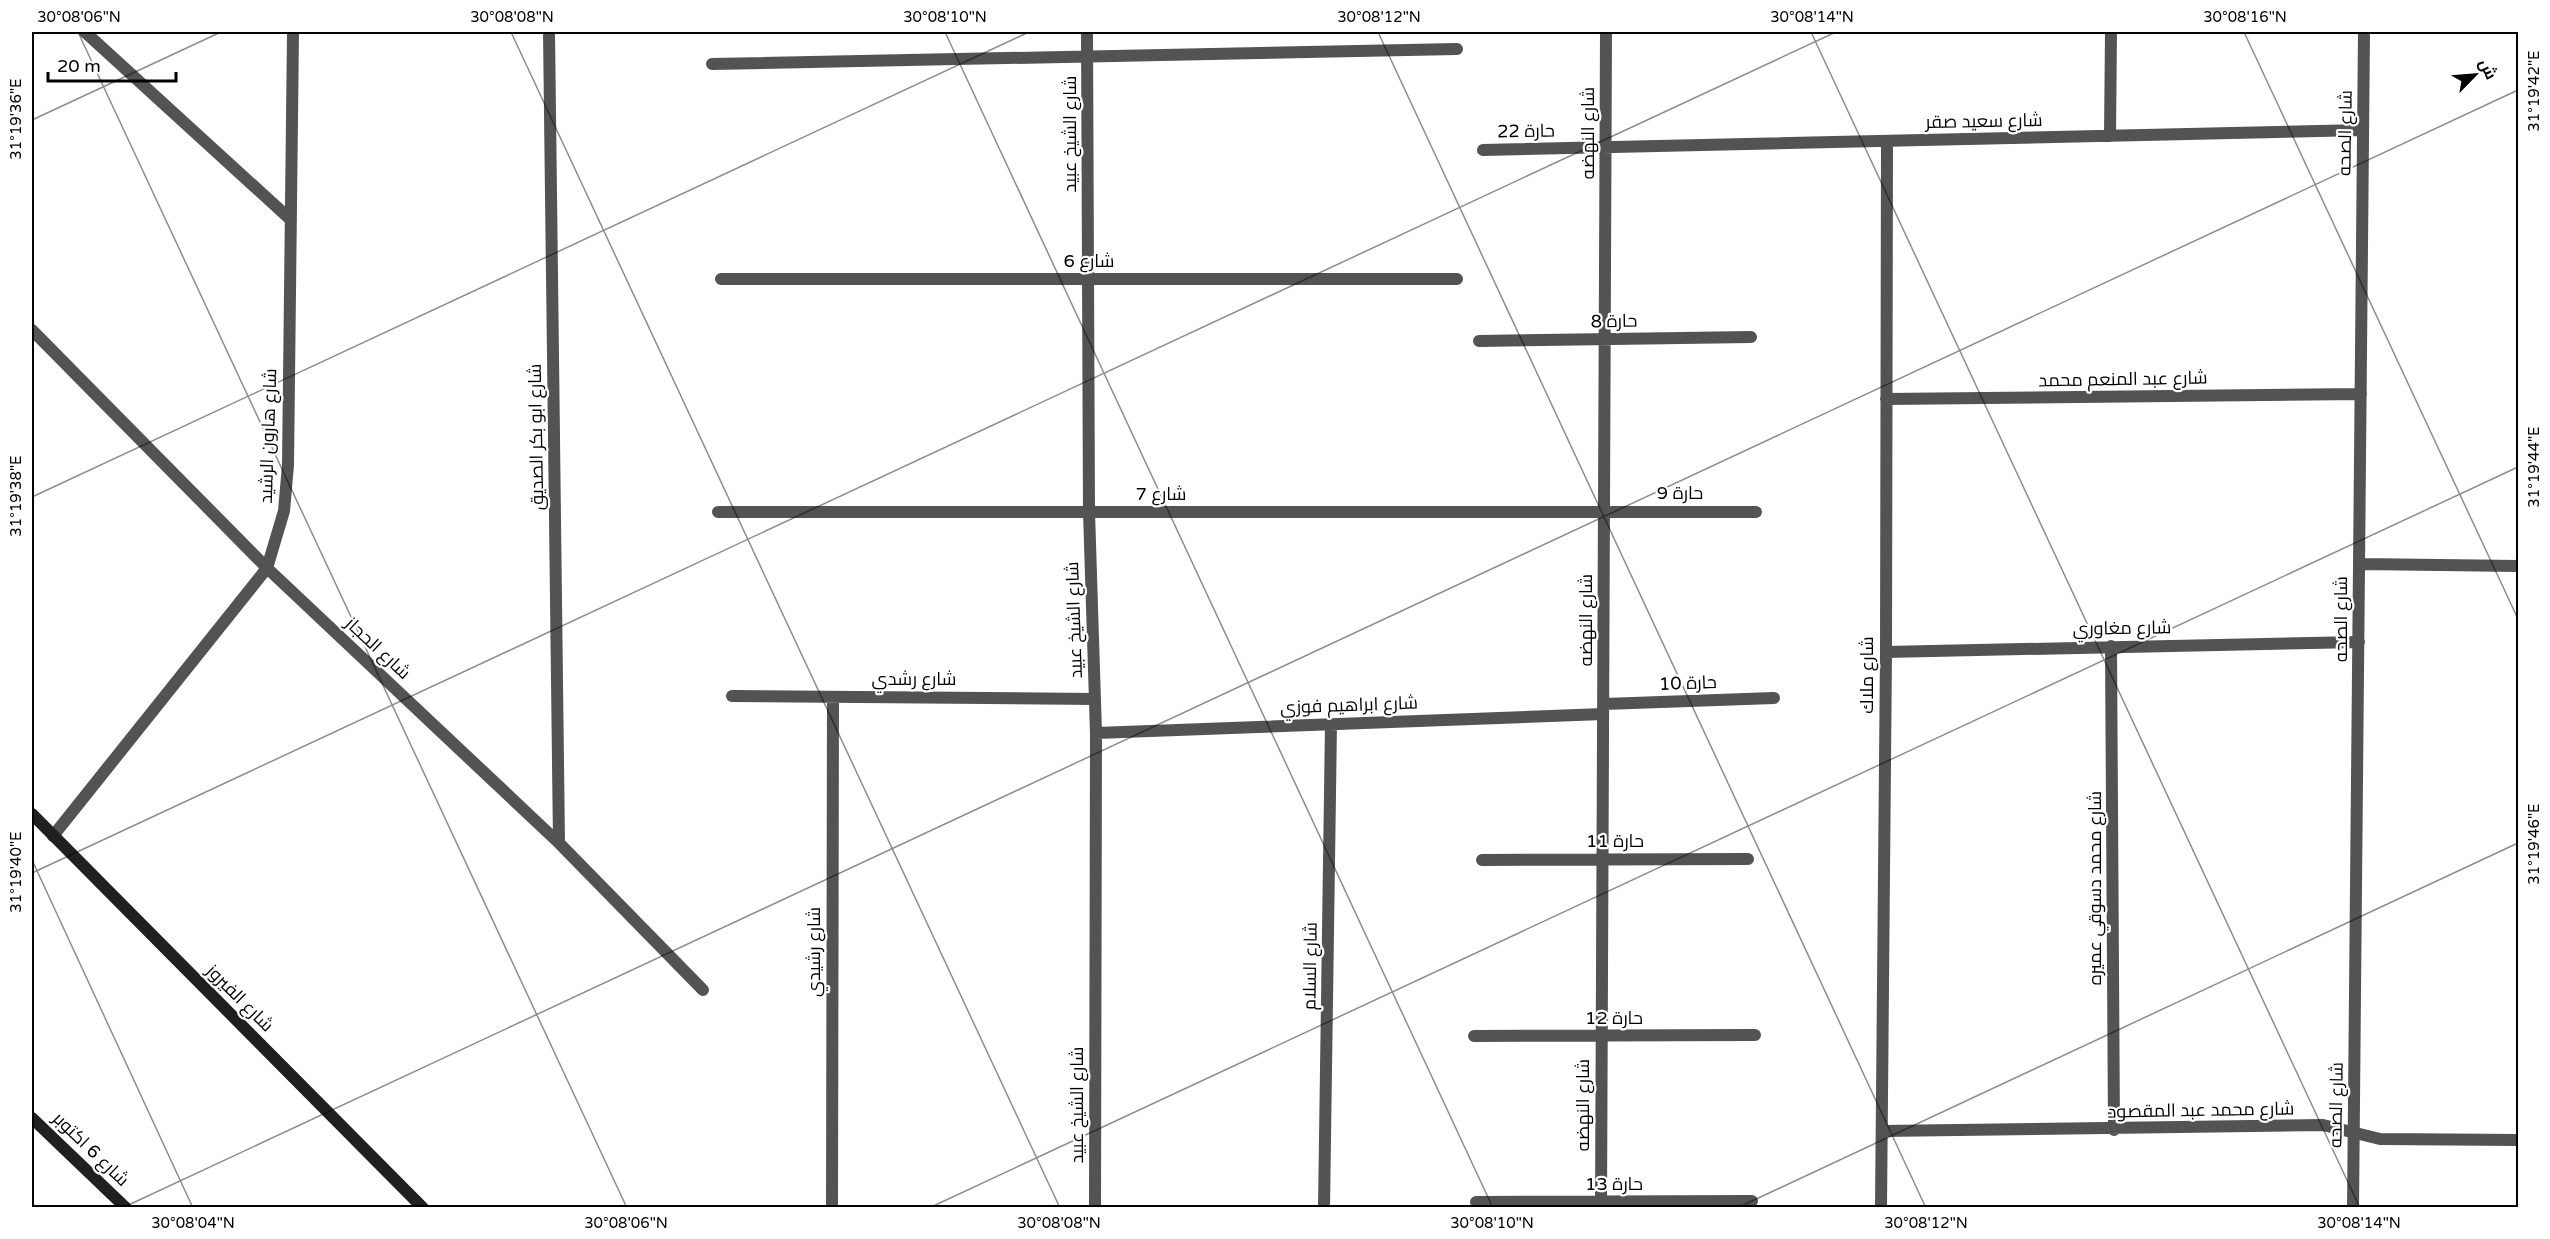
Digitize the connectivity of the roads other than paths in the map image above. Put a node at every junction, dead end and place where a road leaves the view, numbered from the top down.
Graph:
1 (84, 32) edge
2 (293, 32) edge
3 (549, 32) edge
4 (1087, 32) edge
5 (1606, 32) edge
6 (2111, 32) edge
7 (2364, 32) edge
8 (1457, 49) dead end
9 (1088, 57) junction
10 (712, 64) dead end
11 (2363, 130) junction
12 (2110, 136) junction
13 (1887, 142) junction
14 (1606, 148) junction
15 (1483, 150) dead end
16 (291, 220) junction
17 (721, 279) dead end
18 (1088, 279) junction
19 (1457, 279) dead end
20 (32, 330) edge
21 (1750, 337) dead end
22 (1605, 339) junction
23 (1479, 341) dead end
24 (2361, 394) junction
25 (1886, 399) junction
26 (1603, 511) junction
27 (718, 512) dead end
28 (1089, 512) junction
29 (1756, 512) dead end
30 (2360, 564) junction
31 (2518, 566) edge
32 (267, 568) junction
33 (2359, 642) junction
34 (2111, 646) junction
35 (1886, 652) junction
36 (732, 696) dead end
37 (833, 697) junction
38 (1774, 698) dead end
39 (1095, 699) junction
40 (1604, 709) junction
41 (1331, 724) junction
42 (1096, 733) junction
43 (32, 814) edge
44 (53, 836) junction
45 (559, 843) junction
46 (1603, 859) junction
47 (1748, 859) dead end
48 (1482, 860) dead end
49 (703, 990) dead end
50 (1755, 1035) dead end
51 (1474, 1036) dead end
52 (1602, 1036) junction
53 (32, 1118) edge
54 (2114, 1130) junction
55 (1882, 1131) junction
56 (2354, 1132) junction
57 (2518, 1140) edge
58 (1476, 1202) dead end
59 (1752, 1202) dead end
60 (1601, 1204) edge
61 (126, 1208) edge
62 (423, 1208) edge
63 (832, 1208) edge
64 (1095, 1208) edge
65 (1324, 1208) edge
66 (1881, 1208) edge
67 (2353, 1208) edge

1 - 16 street
2 - 16 street, شارع هارون الرشيد
3 - 45 street, شارع ابو بكر الصديق
4 - 9 street, شارع الشيخ عبيد
5 - 14 street, شارع النهضه
6 - 12 street
7 - 11 street, شارع الصحه
8 - 9 street
9 - 10 street
9 - 18 street, شارع الشيخ عبيد
11 - 12 street, شارع سعيد صقر
11 - 24 street, شارع الصحه
12 - 13 street, شارع سعيد صقر
13 - 14 street, شارع سعيد صقر
13 - 25 street, شارع ملاك
14 - 15 street, حارة 22
14 - 22 street, شارع النهضه
16 - 32 street, شارع هارون الرشيد
17 - 18 street, شارع 6
18 - 19 street, شارع 6
18 - 28 street, شارع الشيخ عبيد
20 - 32 street, شارع الحجاز
21 - 22 street, حارة 8
22 - 23 street, حارة 8
22 - 26 street, شارع النهضه
24 - 25 street, شارع عبد المنعم محمد
24 - 30 street, شارع الصحه
25 - 35 street, شارع ملاك
26 - 28 street, شارع 7
26 - 29 street, حارة 9
26 - 40 street, شارع النهضه
27 - 28 street, شارع 7
28 - 39 street, شارع الشيخ عبيد
30 - 31 street
30 - 33 street, شارع الصحه
32 - 44 street, شارع هارون الرشيد
32 - 45 street, شارع الحجاز
33 - 34 street, شارع مغاوري
33 - 56 street, شارع الصحه
34 - 35 street, شارع مغاوري
34 - 54 street, شارع محمد دسوقي عميره
35 - 55 street, شارع ملاك
36 - 37 street, شارع رشدي
37 - 39 street, شارع رشدي
37 - 63 street, شارع رشيدي
38 - 40 street, حارة 10
39 - 42 street, شارع الشيخ عبيد
40 - 41 street, شارع ابراهيم فوزي
40 - 46 street, شارع النهضه
41 - 42 street, شارع ابراهيم فوزي
41 - 65 street, شارع السلام
42 - 64 street, شارع الشيخ عبيد
43 - 44 main road, شارع الفيروز
44 - 62 main road, شارع الفيروز
45 - 49 street, شارع الحجاز
46 - 47 street, حارة 11
46 - 48 street, حارة 11
46 - 52 street, شارع النهضه
50 - 52 street, حارة 12
51 - 52 street, حارة 12
52 - 60 street, شارع النهضه
53 - 61 main road, شارع 6 اكتوبر
54 - 55 street, شارع محمد عبد المقصود
54 - 56 street, شارع محمد عبد المقصود
55 - 66 street, شارع ملاك
56 - 57 street, شارع محمد عبد المقصود
56 - 67 street, شارع الصحه
58 - 60 street, حارة 13
59 - 60 street, حارة 13

